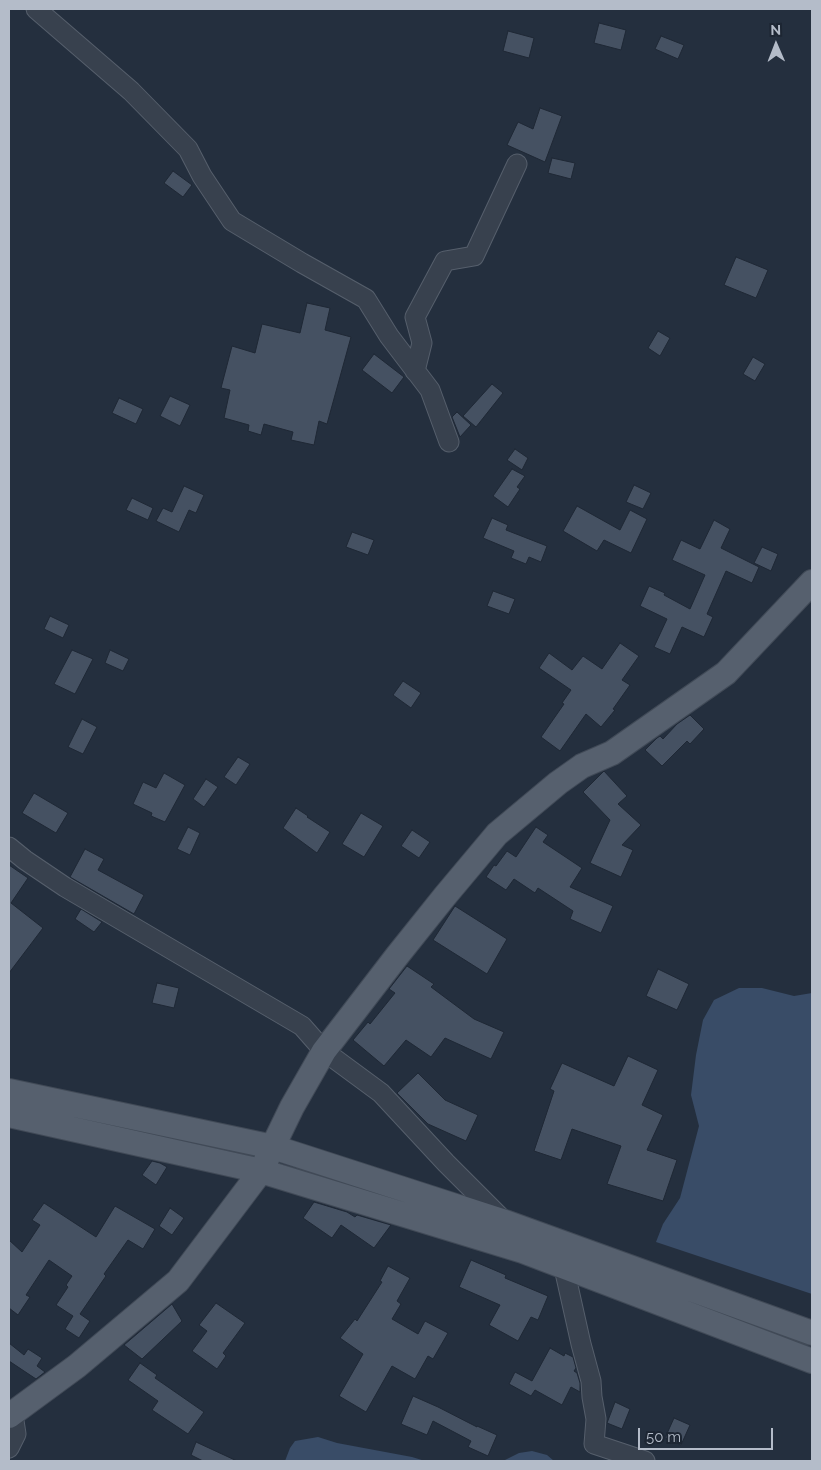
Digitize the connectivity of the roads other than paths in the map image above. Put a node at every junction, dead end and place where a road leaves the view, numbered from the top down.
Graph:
1 (36, 9) edge
2 (517, 164) dead end
3 (415, 371) junction
4 (449, 442) dead end
5 (812, 582) edge
6 (9, 846) edge
7 (324, 1051) junction
8 (9, 1091) edge
9 (9, 1116) edge
10 (273, 1147) junction
11 (261, 1171) junction
12 (506, 1222) junction
13 (564, 1244) junction
14 (564, 1268) junction
15 (812, 1333) edge
16 (812, 1360) edge
17 (11, 1415) edge
18 (9, 1448) edge
19 (645, 1461) edge

1 - 3 street
2 - 3 street
3 - 4 street
5 - 7 main road
6 - 7 street
7 - 10 main road
7 - 12 street
8 - 10 main road
9 - 11 main road
10 - 11 main road
10 - 12 main road
11 - 14 main road
11 - 17 main road
12 - 13 main road
13 - 14 street
13 - 15 main road
14 - 16 main road
14 - 19 street
17 - 18 street

